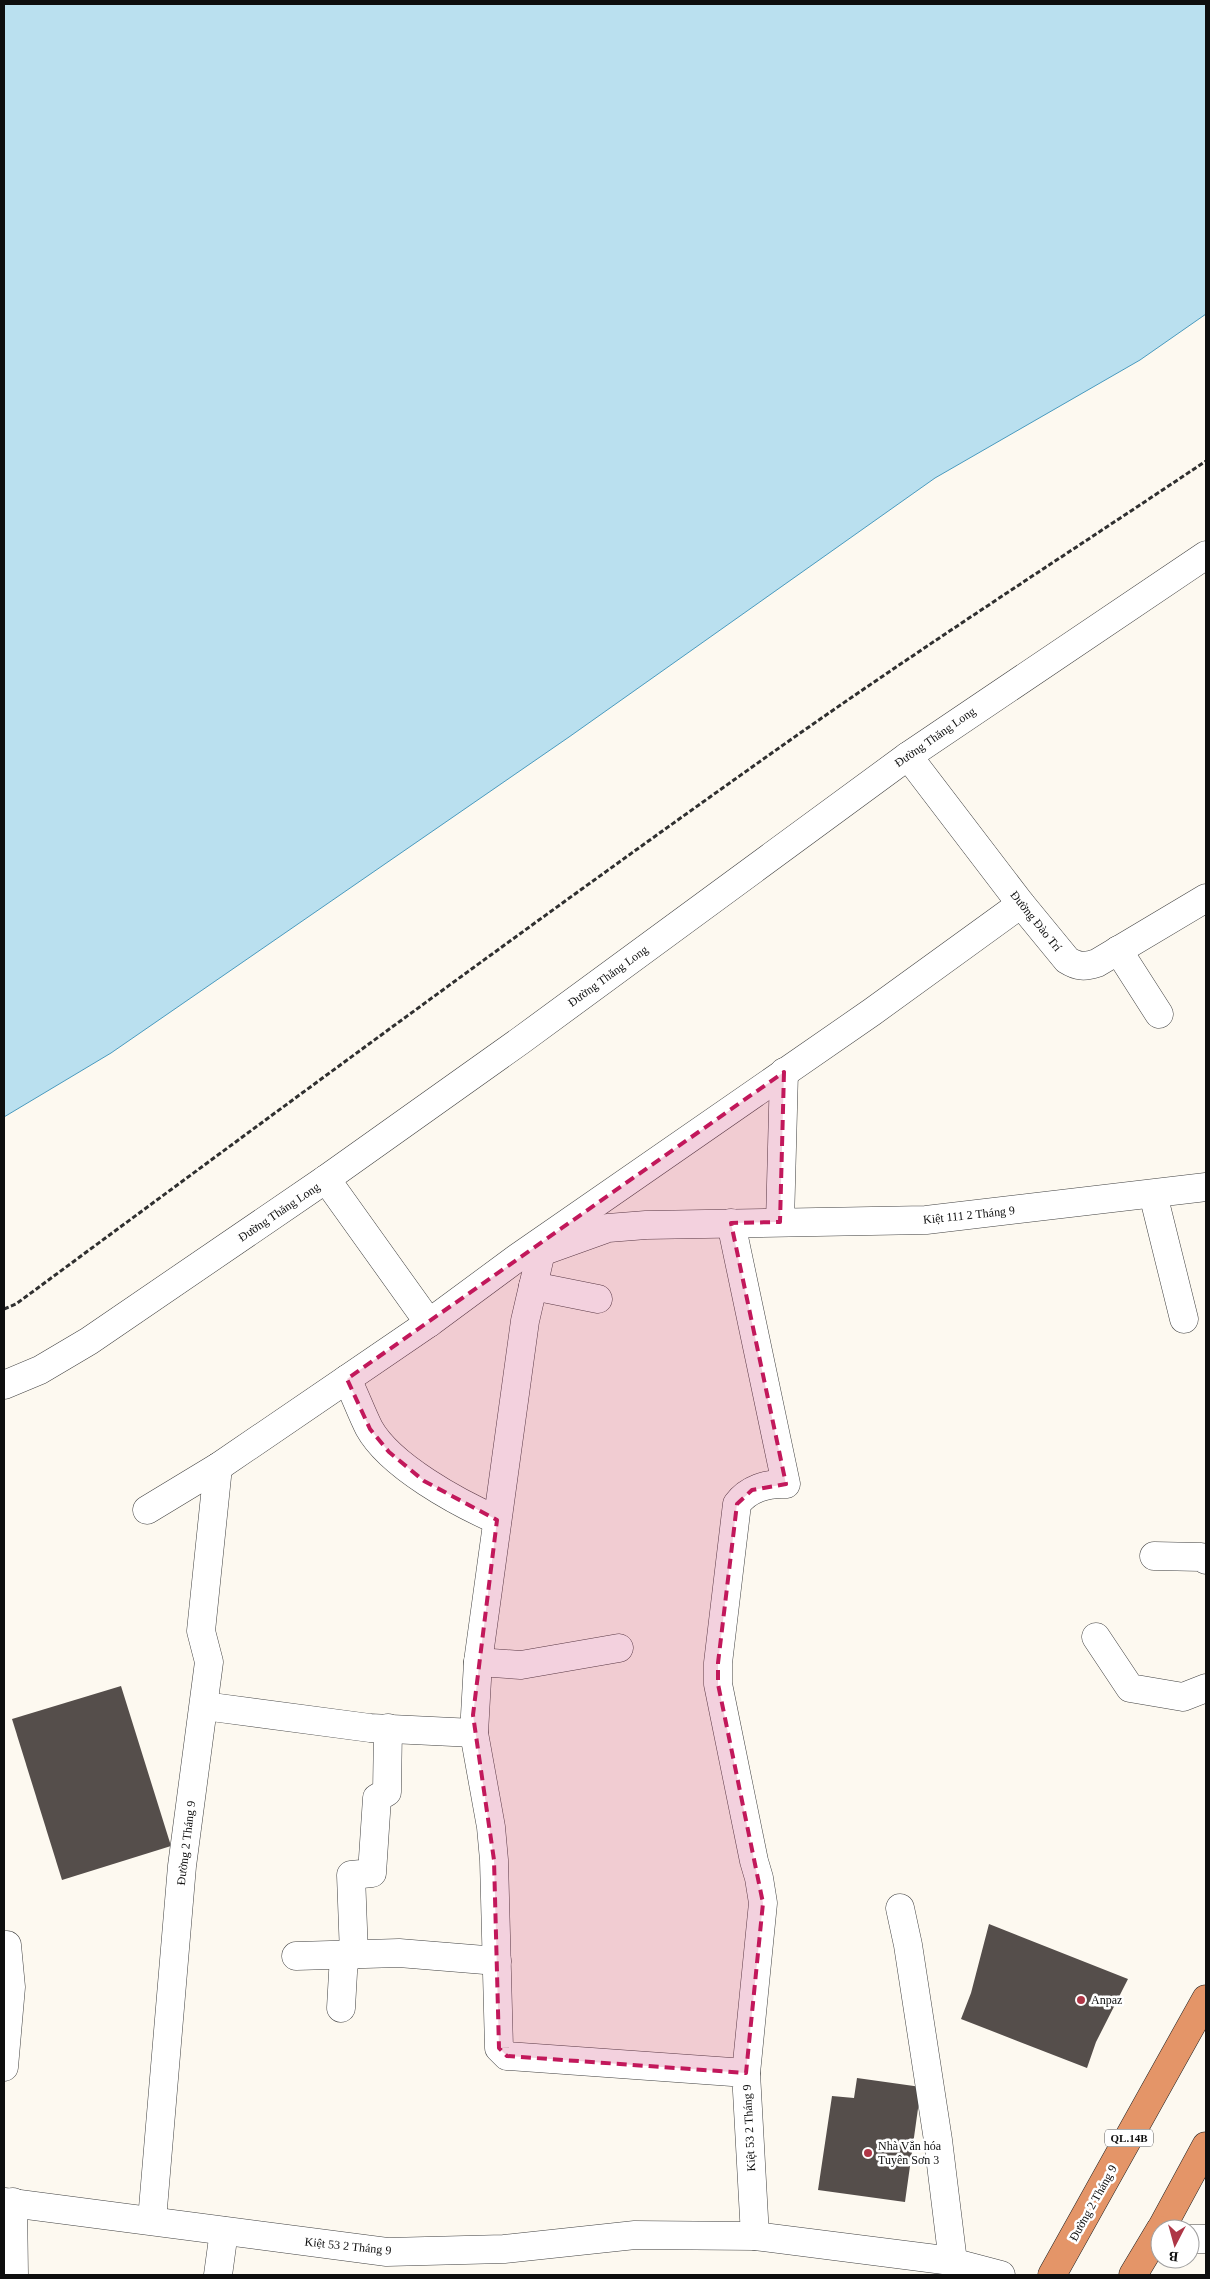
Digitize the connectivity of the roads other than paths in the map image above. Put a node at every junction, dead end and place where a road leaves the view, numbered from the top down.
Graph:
1 (1206, 555) edge
2 (908, 756) junction
3 (1206, 898) edge
4 (1021, 904) junction
5 (1118, 950) junction
6 (1160, 1014) dead end
7 (784, 1072) junction
8 (326, 1180) junction
9 (1206, 1187) edge
10 (1154, 1194) junction
11 (780, 1222) junction
12 (731, 1223) junction
13 (529, 1255) junction
14 (533, 1286) junction
15 (598, 1299) dead end
16 (1184, 1319) dead end
17 (429, 1323) junction
18 (347, 1379) junction
19 (4, 1385) edge
20 (218, 1467) junction
21 (147, 1510) dead end
22 (497, 1520) junction
23 (1154, 1556) dead end
24 (1206, 1560) edge
25 (1096, 1636) dead end
26 (618, 1648) dead end
27 (478, 1662) junction
28 (1206, 1688) edge
29 (204, 1706) junction
30 (388, 1728) junction
31 (474, 1733) junction
32 (900, 1908) dead end
33 (7, 1945) dead end
34 (349, 1955) junction
35 (296, 1956) dead end
36 (497, 1961) junction
37 (1206, 1999) edge
38 (341, 2008) dead end
39 (4, 2067) edge
40 (746, 2073) junction
41 (1206, 2146) edge
42 (8, 2202) edge
43 (1167, 2219) edge
44 (152, 2220) junction
45 (224, 2231) junction
46 (755, 2236) junction
47 (1150, 2249) edge
48 (953, 2262) junction
49 (14, 2275) edge
50 (218, 2275) edge
51 (1001, 2275) edge
52 (1052, 2275) edge
53 (1133, 2275) edge

1 - 2 street, Đường Thăng Long
2 - 4 street, Đường Đào Trí
2 - 8 street, Đường Thăng Long
3 - 5 street, Đường Đào Trí
4 - 5 street, Đường Đào Trí
4 - 7 street
5 - 6 street
7 - 11 street
7 - 13 street
8 - 17 street
8 - 19 street, Đường Thăng Long
9 - 10 street, Kiệt 111 2 Tháng 9
10 - 11 street, Kiệt 111 2 Tháng 9
10 - 16 street
11 - 12 street, Kiệt 111 2 Tháng 9
12 - 13 street, Kiệt 111 2 Tháng 9
12 - 40 street
13 - 14 street, Kiệt 53 2 Tháng 9
13 - 17 street
14 - 15 street
14 - 22 street, Kiệt 53 2 Tháng 9
17 - 18 street
18 - 20 street
18 - 22 street
20 - 21 street
20 - 29 street, Đường 2 Tháng 9
22 - 27 street, Kiệt 53 2 Tháng 9
23 - 24 street
25 - 28 street
26 - 27 street
27 - 31 street, Kiệt 53 2 Tháng 9
29 - 30 street
29 - 44 street, Đường 2 Tháng 9
30 - 31 street
30 - 34 street
31 - 36 street, Kiệt 53 2 Tháng 9
32 - 48 street
33 - 39 street
34 - 35 street
34 - 36 street
34 - 38 street
36 - 40 street, Kiệt 53 2 Tháng 9
37 - 52 highway, Đường 2 Tháng 9 / QL.14B
40 - 46 street, Kiệt 53 2 Tháng 9
41 - 43 highway
42 - 44 street, Kiệt 53 2 Tháng 9
42 - 49 street
44 - 45 street, Kiệt 53 2 Tháng 9
45 - 46 street, Kiệt 53 2 Tháng 9
45 - 50 street
46 - 48 street, Kiệt 53 2 Tháng 9
47 - 53 highway
48 - 51 street, Kiệt 53 2 Tháng 9

